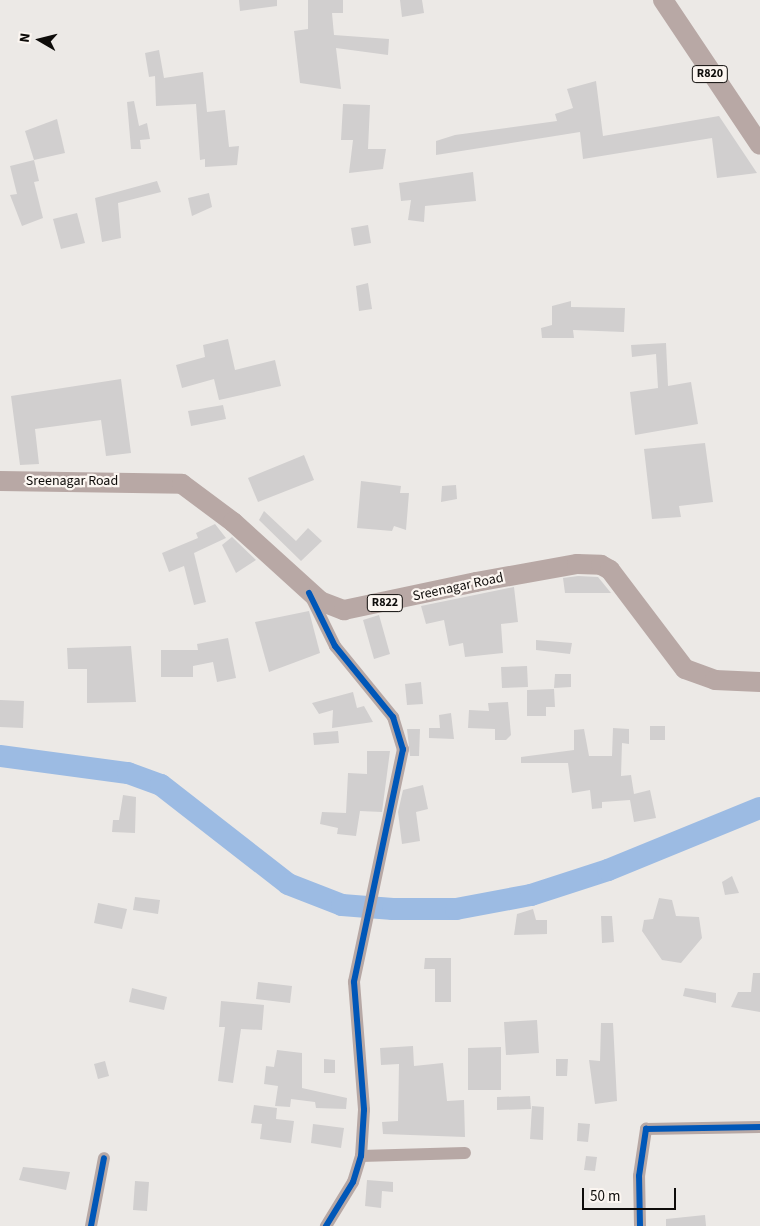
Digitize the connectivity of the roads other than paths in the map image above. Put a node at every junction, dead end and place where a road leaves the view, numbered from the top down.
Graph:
1 (663, 0) edge
2 (760, 145) edge
3 (0, 481) edge
4 (309, 592) junction
5 (760, 682) edge
6 (760, 1127) edge
7 (465, 1153) dead end
8 (361, 1156) junction
9 (104, 1158) dead end
10 (332, 1225) edge
11 (91, 1226) edge
12 (640, 1226) edge

1 - 2 main road, R820
3 - 4 main road, Sreenagar Road / R822
4 - 5 main road, Sreenagar Road / R822
4 - 8 street
6 - 12 street
7 - 8 street
8 - 10 street
9 - 11 street

